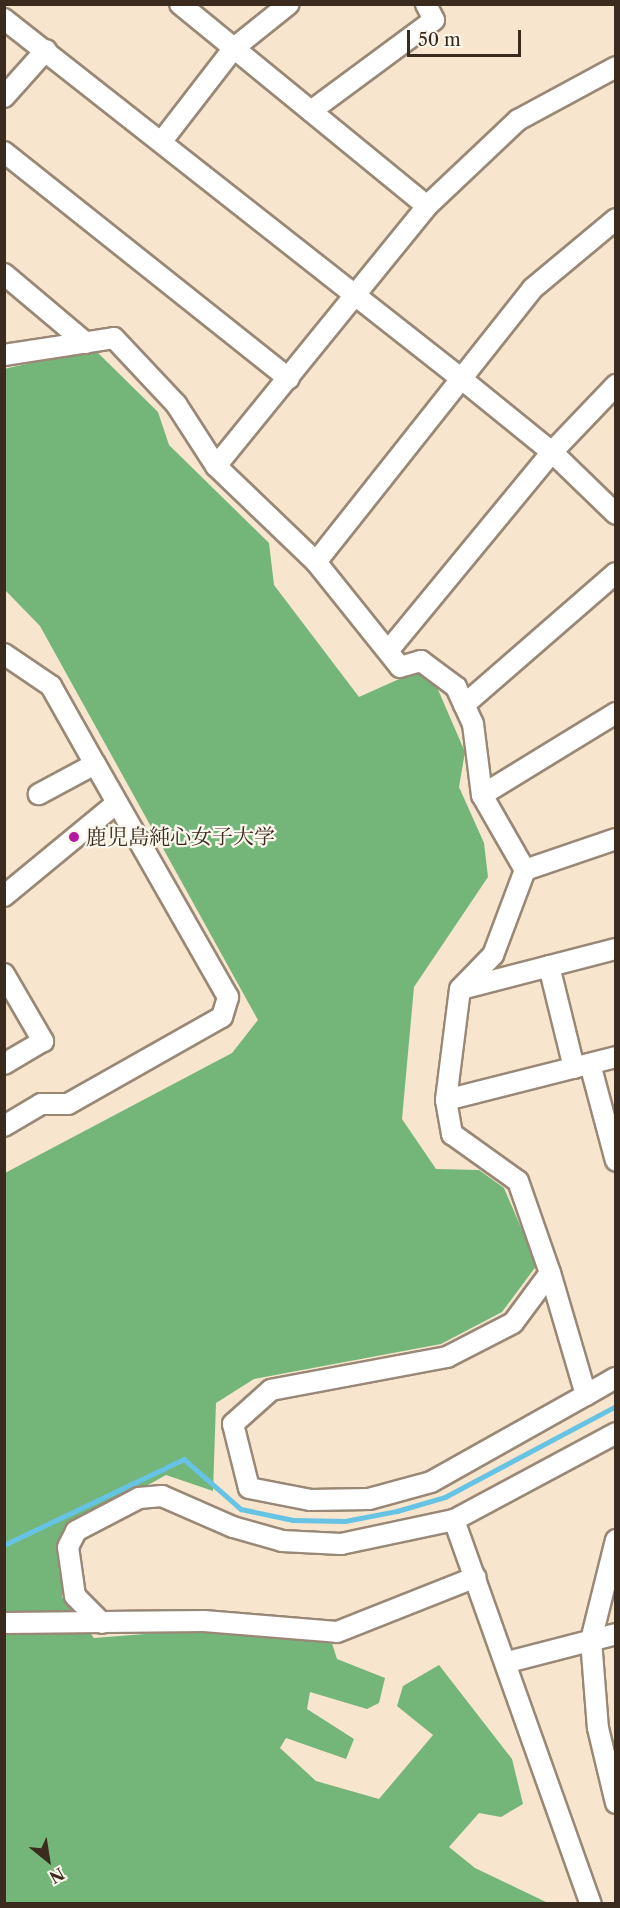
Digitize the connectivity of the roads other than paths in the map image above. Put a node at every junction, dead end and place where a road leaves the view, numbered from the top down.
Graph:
1 (180, 4) edge
2 (289, 4) edge
3 (426, 4) edge
4 (4, 19) edge
5 (234, 48) junction
6 (46, 50) junction
7 (615, 67) edge
8 (4, 97) edge
9 (311, 111) junction
10 (162, 141) junction
11 (4, 152) edge
12 (427, 206) junction
13 (615, 219) edge
14 (4, 274) edge
15 (356, 297) junction
16 (86, 342) junction
17 (4, 355) edge
18 (458, 376) junction
19 (289, 379) junction
20 (615, 385) edge
21 (552, 452) junction
22 (216, 466) junction
23 (615, 513) edge
24 (316, 562) junction
25 (615, 573) edge
26 (388, 651) junction
27 (4, 654) edge
28 (464, 705) junction
29 (615, 713) edge
30 (95, 764) junction
31 (39, 794) dead end
32 (482, 795) junction
33 (117, 803) junction
34 (615, 839) edge
35 (525, 870) junction
36 (4, 896) edge
37 (615, 949) edge
38 (549, 966) junction
39 (4, 974) edge
40 (460, 989) junction
41 (615, 1057) edge
42 (4, 1065) edge
43 (582, 1066) junction
44 (446, 1100) junction
45 (4, 1126) edge
46 (615, 1161) edge
47 (550, 1273) junction
48 (615, 1378) edge
49 (586, 1395) junction
50 (615, 1433) edge
51 (454, 1520) junction
52 (615, 1540) edge
53 (476, 1577) junction
54 (4, 1623) edge
55 (102, 1623) junction
56 (603, 1638) edge
57 (508, 1662) junction
58 (615, 1803) edge
59 (591, 1904) edge

1 - 5 street
2 - 5 street
3 - 9 street
4 - 6 street
5 - 9 street
5 - 10 street
6 - 8 street
6 - 10 street
7 - 12 street
9 - 12 street
10 - 15 street
11 - 19 street
12 - 15 street
13 - 18 street
14 - 16 street
15 - 18 street
15 - 19 street
16 - 17 street
16 - 22 street
18 - 21 street
18 - 24 street
19 - 22 street
20 - 21 street
21 - 23 street
21 - 26 street
22 - 24 street
24 - 26 street
25 - 28 street
26 - 28 street
27 - 30 street
28 - 32 street
29 - 32 street
30 - 31 street
30 - 33 street
32 - 35 street
33 - 36 street
33 - 45 street
34 - 35 street
35 - 40 street
37 - 38 street
38 - 40 street
38 - 43 street
39 - 42 street
40 - 44 street
41 - 43 street
43 - 44 street
43 - 46 street
44 - 47 street
47 - 49 street
47 - 49 street
48 - 49 street
50 - 51 street
51 - 53 street
51 - 55 street
52 - 56 street
53 - 55 street
53 - 57 street
54 - 55 street
56 - 57 street
56 - 58 street
57 - 59 street

